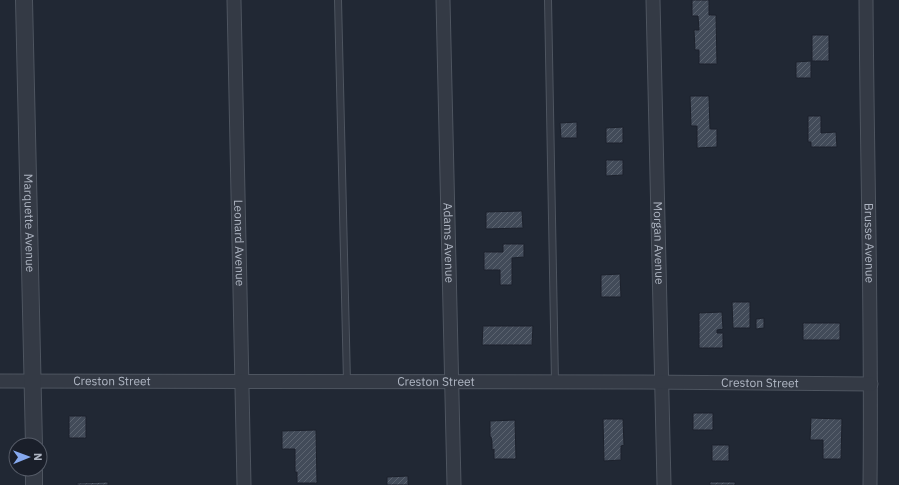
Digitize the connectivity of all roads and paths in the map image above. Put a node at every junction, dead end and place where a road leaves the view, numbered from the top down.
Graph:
1 (24, 0) edge
2 (234, 0) edge
3 (338, 0) edge
4 (443, 0) edge
5 (548, 0) edge
6 (653, 0) edge
7 (866, 0) edge
8 (0, 381) edge
9 (32, 381) junction
10 (242, 381) junction
11 (347, 382) junction
12 (452, 382) junction
13 (555, 383) junction
14 (661, 383) junction
15 (871, 384) junction
16 (34, 437) edge
17 (244, 485) edge
18 (454, 485) edge
19 (664, 485) edge
20 (870, 485) edge

1 - 9 street, Marquette Avenue
2 - 10 street, Leonard Avenue
3 - 11 lane
4 - 12 street, Adams Avenue
5 - 13 lane
6 - 14 street, Morgan Avenue
7 - 15 street, Brusse Avenue
8 - 9 street, Creston Street
9 - 10 street, Creston Street
9 - 16 street, Marquette Avenue
10 - 11 street, Creston Street
10 - 17 street, Leonard Avenue
11 - 12 street, Creston Street
12 - 13 street, Creston Street
12 - 18 street, Adams Avenue
13 - 14 street, Creston Street
14 - 15 street, Creston Street
14 - 19 street, Morgan Avenue
15 - 20 street, Brusse Avenue

